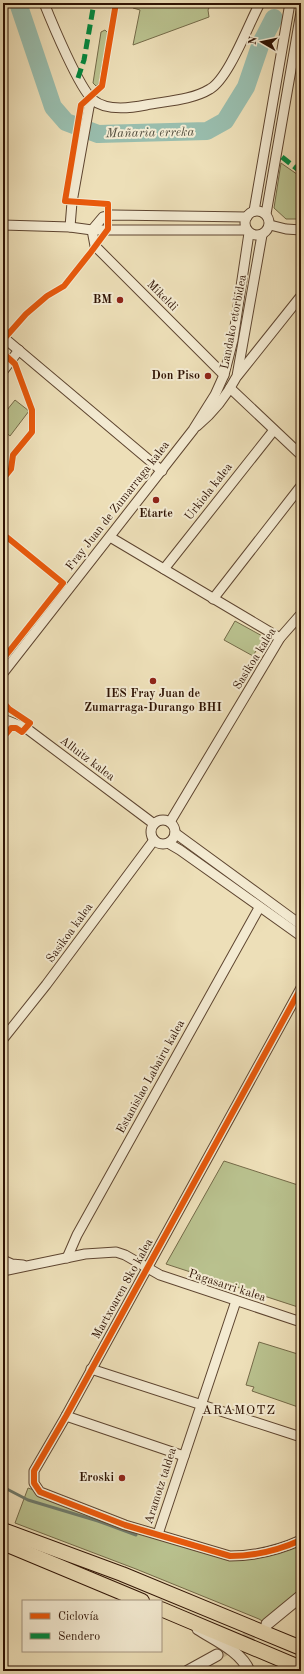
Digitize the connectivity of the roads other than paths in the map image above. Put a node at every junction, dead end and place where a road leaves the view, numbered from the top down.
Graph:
1 (44, 3) edge
2 (260, 3) edge
3 (290, 3) edge
4 (301, 12) edge
5 (288, 14) junction
6 (298, 49) edge
7 (90, 103) junction
8 (254, 211) junction
9 (266, 214) junction
10 (246, 217) junction
11 (3, 225) edge
12 (270, 225) junction
13 (70, 227) junction
14 (92, 230) junction
15 (301, 230) edge
16 (248, 231) junction
17 (262, 235) junction
18 (301, 296) edge
19 (3, 337) edge
20 (19, 350) junction
21 (3, 371) edge
22 (224, 374) junction
23 (237, 376) junction
24 (230, 388) junction
25 (193, 430) junction
26 (274, 430) junction
27 (301, 455) edge
28 (162, 471) junction
29 (301, 486) edge
30 (110, 537) junction
31 (164, 569) junction
32 (213, 599) junction
33 (301, 614) edge
34 (280, 638) junction
35 (3, 673) edge
36 (3, 719) edge
37 (170, 822) junction
38 (154, 824) junction
39 (175, 833) junction
40 (154, 840) junction
41 (168, 843) junction
42 (259, 908) junction
43 (301, 924) edge
44 (301, 936) edge
45 (301, 988) edge
46 (3, 1038) edge
47 (67, 1258) junction
48 (3, 1260) edge
49 (25, 1266) junction
50 (148, 1269) junction
51 (3, 1271) edge
52 (236, 1301) junction
53 (301, 1322) edge
54 (91, 1369) junction
55 (201, 1405) junction
56 (66, 1416) junction
57 (301, 1437) edge
58 (184, 1456) junction
59 (158, 1534) junction
60 (8, 1538) edge
61 (301, 1540) edge
62 (301, 1596) edge
63 (140, 1600) edge
64 (167, 1612) edge
65 (267, 1624) tunnel mouth
66 (301, 1648) edge
67 (218, 1655) tunnel mouth
68 (301, 1668) edge
69 (188, 1671) edge
70 (249, 1671) edge

1 - 7 street
2 - 7 street
3 - 5 street
4 - 6 street
5 - 6 street
5 - 8 street
6 - 9 street
7 - 13 street
8 - 9 street
8 - 10 street
9 - 12 street
10 - 14 street
10 - 16 street
11 - 13 street
12 - 15 street
12 - 17 street
13 - 14 street
14 - 16 street
14 - 22 street, Mikeldi
16 - 17 street
16 - 22 street, Landako etorbidea
17 - 23 street, Landako etorbidea
18 - 23 street
19 - 20 street
20 - 21 street
20 - 28 street
22 - 25 street, Landako etorbidea
23 - 24 street, Landako etorbidea
24 - 25 street, Landako etorbidea
24 - 26 street
25 - 28 street, Fray Juan de Zumarraga kalea
26 - 27 street
26 - 31 street, Urkiola kalea
28 - 30 street, Fray Juan de Zumarraga kalea
29 - 32 street
30 - 31 street
30 - 35 street, Fray Juan de Zumarraga kalea
31 - 32 street
32 - 34 street
33 - 34 street, Sasikoa kalea
34 - 37 street, Sasikoa kalea
36 - 38 street, Alluitz kalea
37 - 38 street
37 - 39 street
38 - 40 street
39 - 41 street
39 - 43 street
40 - 41 street
40 - 46 street, Sasikoa kalea
41 - 42 street
42 - 44 street
42 - 47 street, Estanislao Labairu kalea
45 - 50 street, Martxoaren 8ko kalea
47 - 49 street, Pagasarri kalea
47 - 50 street, Pagasarri kalea
48 - 49 street
49 - 51 street, Pagasarri kalea
50 - 52 street, Pagasarri kalea
50 - 54 street, Martxoaren 8ko kalea
52 - 53 street, Pagasarri kalea
52 - 55 street
54 - 55 street
54 - 56 street, Martxoaren 8ko kalea
55 - 57 street
55 - 58 street, Aramotz taldea
56 - 58 street
56 - 59 street, Martxoaren 8ko kalea
58 - 59 street, Aramotz taldea
59 - 61 street, Aramotz taldea
60 - 63 main road
60 - 66 main road
62 - 65 street
64 - 68 main road
64 - 70 street
67 - 69 street

